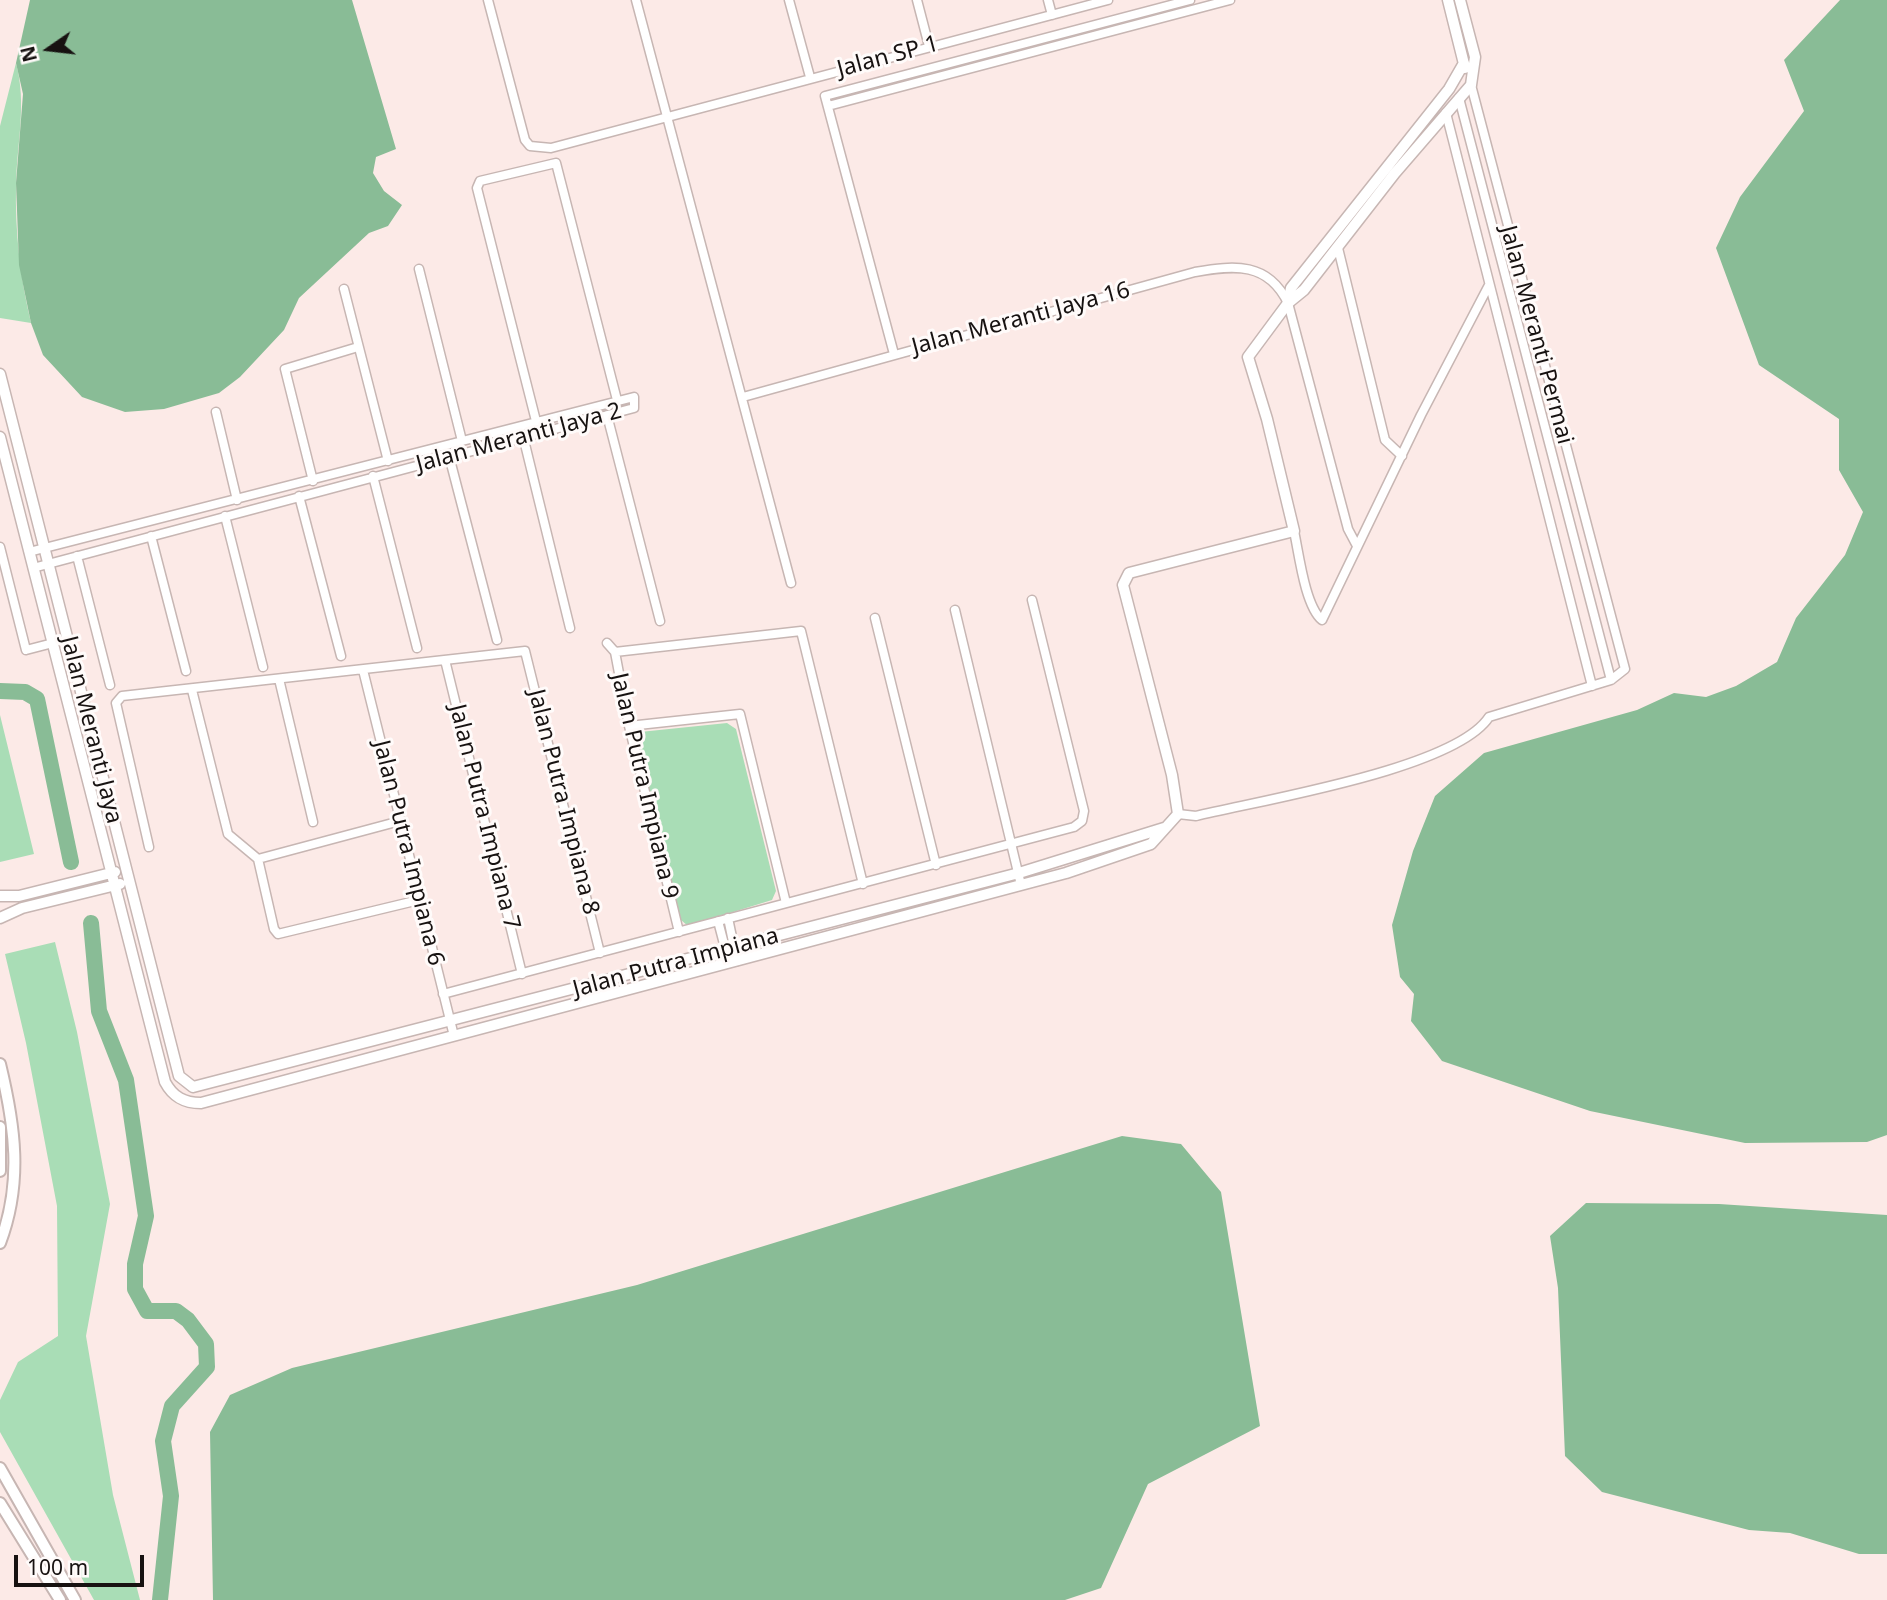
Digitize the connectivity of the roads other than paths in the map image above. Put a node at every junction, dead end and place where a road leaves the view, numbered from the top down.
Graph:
1 (488, 0) edge
2 (636, 0) edge
3 (789, 0) edge
4 (917, 0) edge
5 (1048, 0) edge
6 (1108, 0) edge
7 (1190, 0) edge
8 (1230, 0) edge
9 (1448, 0) edge
10 (1460, 0) edge
11 (1052, 15) junction
12 (929, 46) junction
13 (1464, 63) junction
14 (810, 77) junction
15 (1471, 85) junction
16 (1459, 98) junction
17 (828, 106) junction
18 (1446, 113) junction
19 (668, 118) junction
20 (1338, 248) junction
21 (419, 269) dead end
22 (1489, 285) junction
23 (345, 289) dead end
24 (1288, 303) junction
25 (358, 347) junction
26 (894, 354) junction
27 (0, 374) edge
28 (743, 397) junction
29 (617, 400) junction
30 (216, 412) dead end
31 (607, 415) junction
32 (536, 421) junction
33 (523, 436) junction
34 (0, 437) edge
35 (462, 441) junction
36 (408, 455) junction
37 (449, 456) junction
38 (1402, 456) junction
39 (388, 461) junction
40 (411, 466) junction
41 (373, 476) junction
42 (313, 481) junction
43 (261, 494) junction
44 (299, 496) junction
45 (237, 499) junction
46 (264, 506) junction
47 (225, 516) junction
48 (118, 530) junction
49 (1294, 531) junction
50 (151, 536) junction
51 (121, 544) junction
52 (1357, 546) junction
53 (0, 547) edge
54 (46, 548) junction
55 (29, 552) junction
56 (77, 556) junction
57 (50, 563) junction
58 (33, 568) junction
59 (792, 583) dead end
60 (1032, 600) dead end
61 (955, 610) dead end
62 (875, 618) dead end
63 (660, 621) dead end
64 (570, 628) dead end
65 (497, 640) dead end
66 (53, 643) junction
67 (607, 643) dead end
68 (416, 648) dead end
69 (615, 652) junction
70 (341, 656) dead end
71 (445, 660) junction
72 (264, 667) dead end
73 (363, 670) junction
74 (186, 671) dead end
75 (279, 679) junction
76 (1611, 680) junction
77 (110, 685) dead end
78 (1592, 686) junction
79 (192, 690) junction
80 (629, 726) junction
81 (1178, 814) junction
82 (400, 821) junction
83 (313, 822) dead end
84 (1164, 828) junction
85 (1012, 844) junction
86 (149, 847) dead end
87 (258, 859) junction
88 (936, 865) junction
89 (126, 869) junction
90 (112, 873) junction
91 (1019, 873) junction
92 (129, 881) junction
93 (863, 884) junction
94 (115, 885) junction
95 (1021, 885) junction
96 (0, 896) edge
97 (419, 900) junction
98 (786, 903) junction
99 (0, 918) edge
100 (723, 920) junction
101 (679, 932) junction
102 (730, 948) junction
103 (600, 953) junction
104 (733, 962) junction
105 (522, 974) junction
106 (443, 994) junction
107 (450, 1022) junction
108 (454, 1036) junction
109 (0, 1064) edge
110 (186, 1083) joint
111 (179, 1098) joint
112 (0, 1126) edge
113 (1, 1139) edge
114 (0, 1171) edge
115 (0, 1242) edge
116 (0, 1468) edge
117 (0, 1503) edge
118 (60, 1600) edge
119 (75, 1600) edge

1 - 19 street, Jalan SP 1
2 - 19 street
3 - 14 street
4 - 12 street
5 - 11 street
6 - 11 street, Jalan SP 1
7 - 17 street
8 - 17 street
9 - 13 street, Jalan Meranti Permai
10 - 15 street
11 - 12 street, Jalan SP 1
12 - 14 street, Jalan SP 1
13 - 15 street, Jalan Meranti Permai
13 - 24 street
14 - 19 street, Jalan SP 1
15 - 16 street
15 - 76 street, Jalan Meranti Permai
16 - 18 street
16 - 76 street, Jalan Meranti Permai
17 - 26 street
18 - 20 street
18 - 22 street
19 - 28 street
20 - 24 street
20 - 38 street
21 - 35 street
22 - 38 street
22 - 78 street
23 - 25 street
24 - 26 street, Jalan Meranti Jaya 16
24 - 49 street
24 - 52 street
25 - 39 street
25 - 42 street
26 - 28 street, Jalan Meranti Jaya 16
27 - 54 street, Jalan Meranti Jaya
28 - 59 street
29 - 31 street, Jalan Meranti Jaya 2
29 - 32 street, Jalan Meranti Jaya 2
29 - 32 street
30 - 45 street
31 - 33 street, Jalan Meranti Jaya 2
31 - 63 street
32 - 35 street, Jalan Meranti Jaya 2
33 - 37 street, Jalan Meranti Jaya 2
33 - 64 street
34 - 55 street, Jalan Meranti Jaya
35 - 36 street, Jalan Meranti Jaya 2
36 - 39 street, Jalan Meranti Jaya 2
36 - 40 street
37 - 40 street, Jalan Meranti Jaya 2
37 - 65 street
38 - 52 street
39 - 42 street, Jalan Meranti Jaya 2
40 - 41 street, Jalan Meranti Jaya 2
41 - 44 street, Jalan Meranti Jaya 2
41 - 68 street
42 - 43 street, Jalan Meranti Jaya 2
43 - 45 street, Jalan Meranti Jaya 2
43 - 46 street
44 - 46 street, Jalan Meranti Jaya 2
44 - 70 street
45 - 48 street, Jalan Meranti Jaya 2
46 - 47 street, Jalan Meranti Jaya 2
47 - 50 street, Jalan Meranti Jaya 2
47 - 72 street
48 - 51 street
48 - 54 street, Jalan Meranti Jaya 2
49 - 52 street
49 - 81 street
50 - 51 street, Jalan Meranti Jaya 2
50 - 74 street
51 - 56 street, Jalan Meranti Jaya 2
53 - 66 street
54 - 55 street, Jalan Meranti Jaya 2
54 - 57 street, Jalan Meranti Jaya
55 - 58 street, Jalan Meranti Jaya
56 - 57 street, Jalan Meranti Jaya 2
56 - 77 street
57 - 58 street, Jalan Meranti Jaya 2
57 - 89 street, Jalan Meranti Jaya
58 - 66 street, Jalan Meranti Jaya
60 - 85 street
61 - 85 street
62 - 88 street
66 - 90 street, Jalan Meranti Jaya
67 - 69 street, Jalan Putra Impiana 9
69 - 80 street, Jalan Putra Impiana 9
69 - 93 street
71 - 73 street
71 - 103 street, Jalan Putra Impiana 8
71 - 105 street, Jalan Putra Impiana 7
73 - 75 street
73 - 82 street, Jalan Putra Impiana 6
75 - 79 street
75 - 83 street
76 - 78 street
78 - 81 street
79 - 86 street
79 - 87 street
80 - 98 street
80 - 101 street, Jalan Putra Impiana 9
81 - 84 street
82 - 87 street
82 - 97 street, Jalan Putra Impiana 6
84 - 91 street, Jalan Putra Impiana
84 - 95 street, Jalan Putra Impiana
85 - 88 street
85 - 91 street
87 - 97 street
88 - 93 street
89 - 90 street
89 - 92 street, Jalan Meranti Jaya
90 - 94 street, Jalan Meranti Jaya
90 - 96 street
91 - 95 street
91 - 102 street, Jalan Putra Impiana
92 - 94 street
92 - 110 street, Jalan Meranti Jaya
93 - 98 street
94 - 99 street
94 - 111 street, Jalan Meranti Jaya
95 - 104 street, Jalan Putra Impiana
97 - 106 street, Jalan Putra Impiana 6
98 - 100 street
100 - 101 street
100 - 102 street
101 - 103 street
102 - 104 street
102 - 107 street, Jalan Putra Impiana
103 - 105 street
104 - 108 street, Jalan Putra Impiana
105 - 106 street
106 - 107 street, Jalan Putra Impiana 6
107 - 108 street, Jalan Putra Impiana 6
107 - 110 street, Jalan Putra Impiana
108 - 111 street, Jalan Putra Impiana
109 - 115 main road
112 - 113 main road
113 - 114 main road
116 - 119 main road
117 - 118 main road

